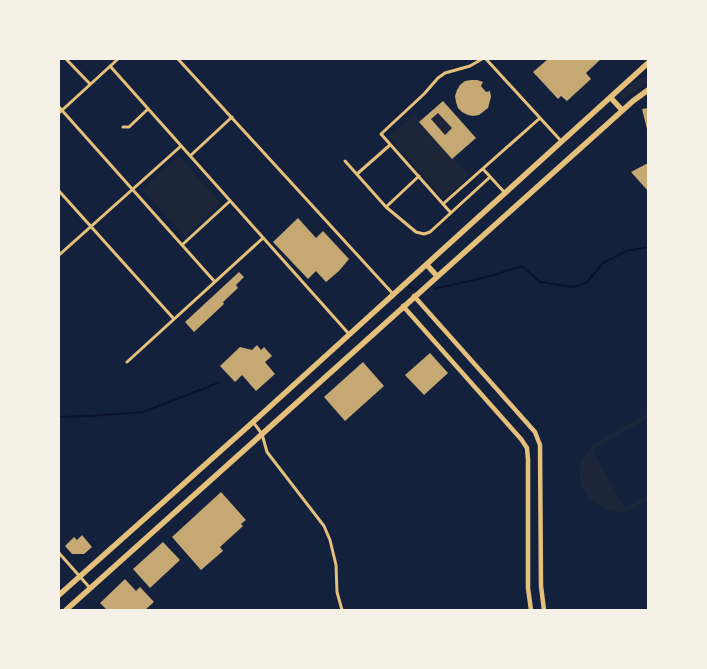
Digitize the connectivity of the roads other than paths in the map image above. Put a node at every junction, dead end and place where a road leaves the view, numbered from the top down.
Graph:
1 (66, 59) edge
2 (118, 59) edge
3 (178, 59) edge
4 (482, 59) edge
5 (486, 59) edge
6 (648, 64) edge
7 (110, 66) junction
8 (648, 68) edge
9 (90, 84) junction
10 (621, 88) junction
11 (648, 90) edge
12 (611, 98) junction
13 (148, 109) junction
14 (60, 110) edge
15 (622, 110) junction
16 (232, 117) junction
17 (540, 118) junction
18 (124, 127) dead end
19 (562, 142) junction
20 (390, 144) junction
21 (181, 146) junction
22 (190, 156) junction
23 (345, 161) dead end
24 (483, 169) junction
25 (357, 174) junction
26 (419, 176) junction
27 (490, 177) junction
28 (132, 189) junction
29 (59, 191) edge
30 (506, 193) junction
31 (230, 201) junction
32 (443, 204) junction
33 (386, 207) junction
34 (451, 213) junction
35 (91, 226) junction
36 (264, 238) junction
37 (182, 245) junction
38 (59, 255) edge
39 (427, 265) junction
40 (437, 276) junction
41 (215, 282) junction
42 (394, 294) junction
43 (414, 296) junction
44 (403, 306) junction
45 (174, 319) junction
46 (350, 334) junction
47 (127, 362) dead end
48 (253, 422) junction
49 (262, 434) junction
50 (528, 459) junction
51 (540, 459) junction
52 (59, 553) edge
53 (79, 576) junction
54 (90, 588) junction
55 (59, 595) edge
56 (66, 610) edge
57 (342, 610) edge
58 (531, 610) edge
59 (544, 610) edge

1 - 9 street
2 - 7 street
3 - 16 street
4 - 20 street
5 - 17 street
6 - 10 main road
7 - 9 street
7 - 13 street
8 - 10 main road
9 - 14 street
10 - 12 main road
11 - 15 main road
12 - 15 main road
12 - 19 main road
13 - 18 street
13 - 21 street
14 - 28 street
15 - 40 main road
16 - 22 street
16 - 42 street
17 - 19 street
17 - 24 street
19 - 30 main road
20 - 25 street
20 - 26 street
21 - 22 street
21 - 28 street
22 - 31 street
23 - 25 street
24 - 27 street
24 - 32 street
25 - 33 street
26 - 32 street
26 - 33 street
27 - 30 street
27 - 34 street
28 - 35 street
28 - 37 street
29 - 35 street
30 - 39 main road
31 - 36 street
31 - 37 street
32 - 34 street
33 - 34 street
35 - 38 street
35 - 45 street
36 - 41 street
36 - 46 street
37 - 41 street
39 - 40 main road
39 - 42 main road
40 - 43 main road
41 - 45 street
42 - 46 main road
43 - 44 main road
43 - 51 street
44 - 49 main road
44 - 50 street
45 - 47 street
46 - 48 main road
48 - 49 street
48 - 53 main road
49 - 54 main road
49 - 57 street
50 - 51 street
50 - 58 street
51 - 59 street
52 - 53 street
53 - 54 street
53 - 55 main road
54 - 56 main road

